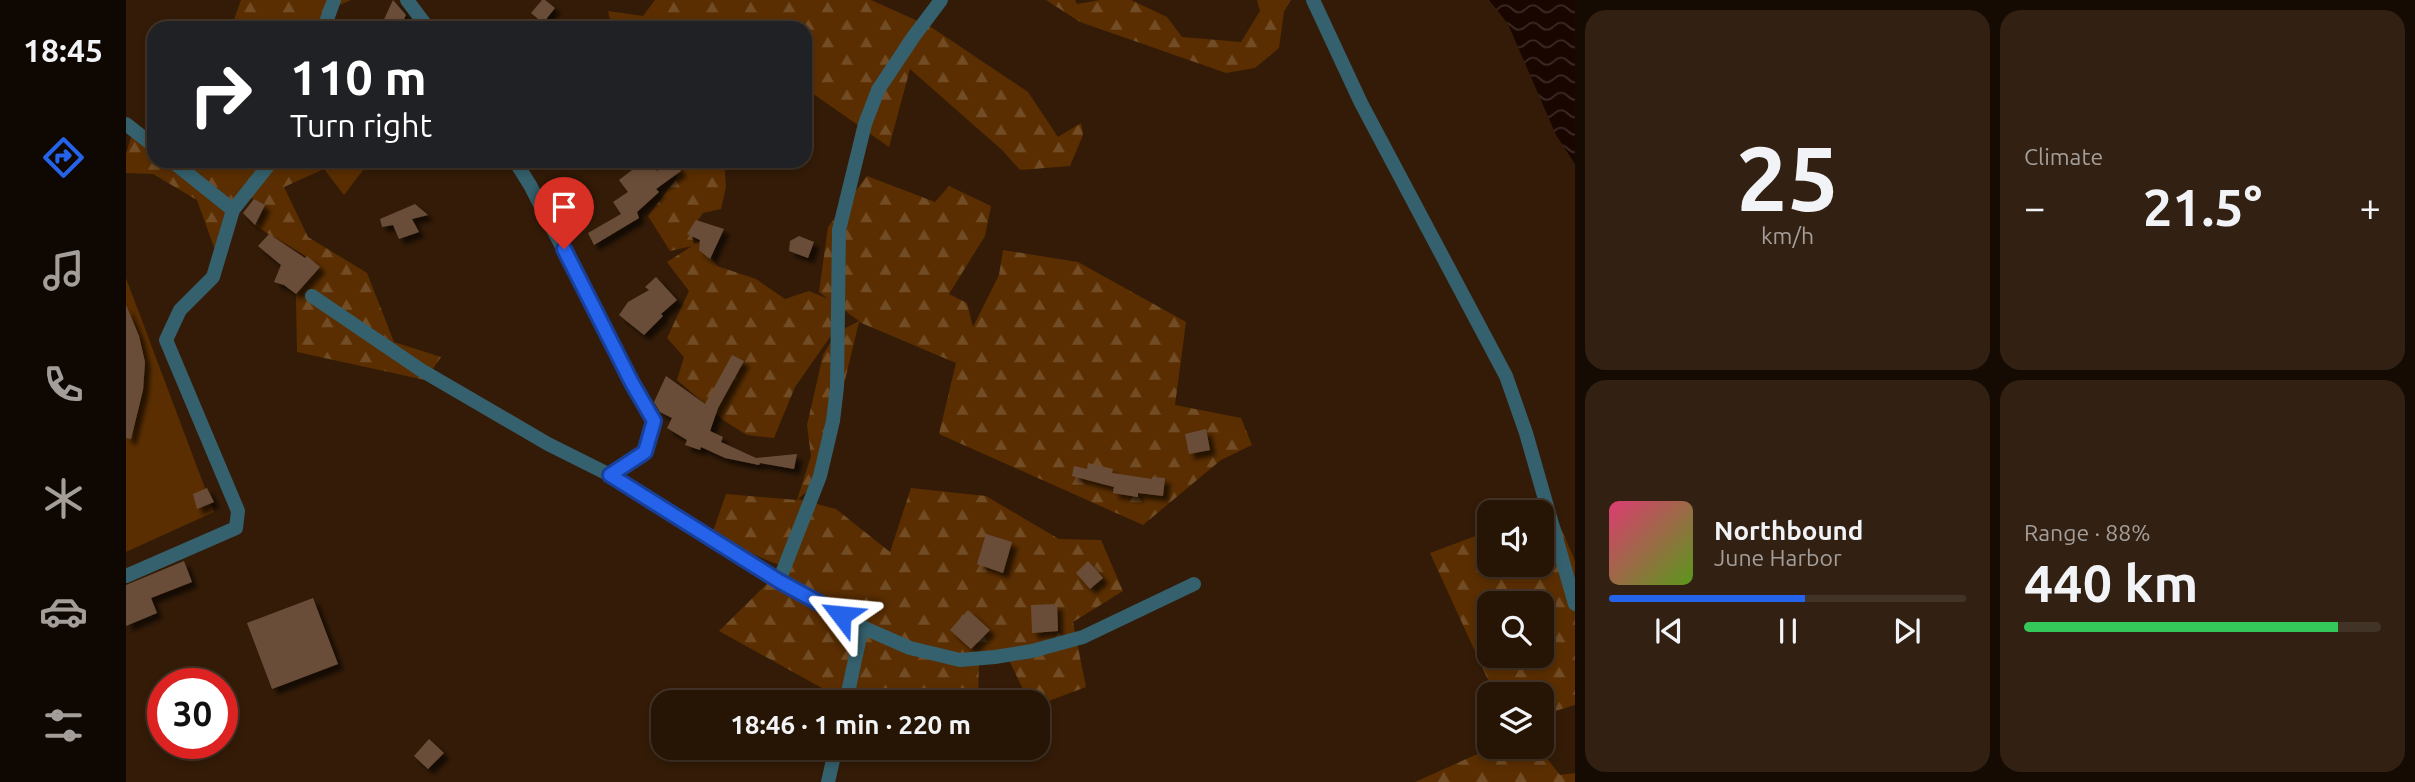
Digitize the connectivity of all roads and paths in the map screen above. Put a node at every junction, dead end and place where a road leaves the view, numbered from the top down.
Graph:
1 (334, 0) edge
2 (407, 0) edge
3 (941, 0) edge
4 (1313, 0) edge
5 (326, 21) edge
6 (423, 21) edge
7 (126, 124) edge
8 (147, 140) edge
9 (181, 168) edge
10 (266, 168) edge
11 (519, 168) edge
12 (233, 210) junction
13 (312, 296) dead end
14 (610, 475) junction
15 (126, 576) edge
16 (779, 581) junction
17 (1194, 584) dead end
18 (1575, 604) edge
19 (862, 627) junction
20 (849, 690) edge
21 (833, 760) edge
22 (828, 782) edge

1 - 5 street
2 - 6 street
3 - 16 street
4 - 18 street
7 - 8 street
9 - 12 street
10 - 12 street
11 - 14 street
12 - 15 street
13 - 14 street
14 - 16 street
16 - 19 street
17 - 19 street
19 - 20 street
21 - 22 street

